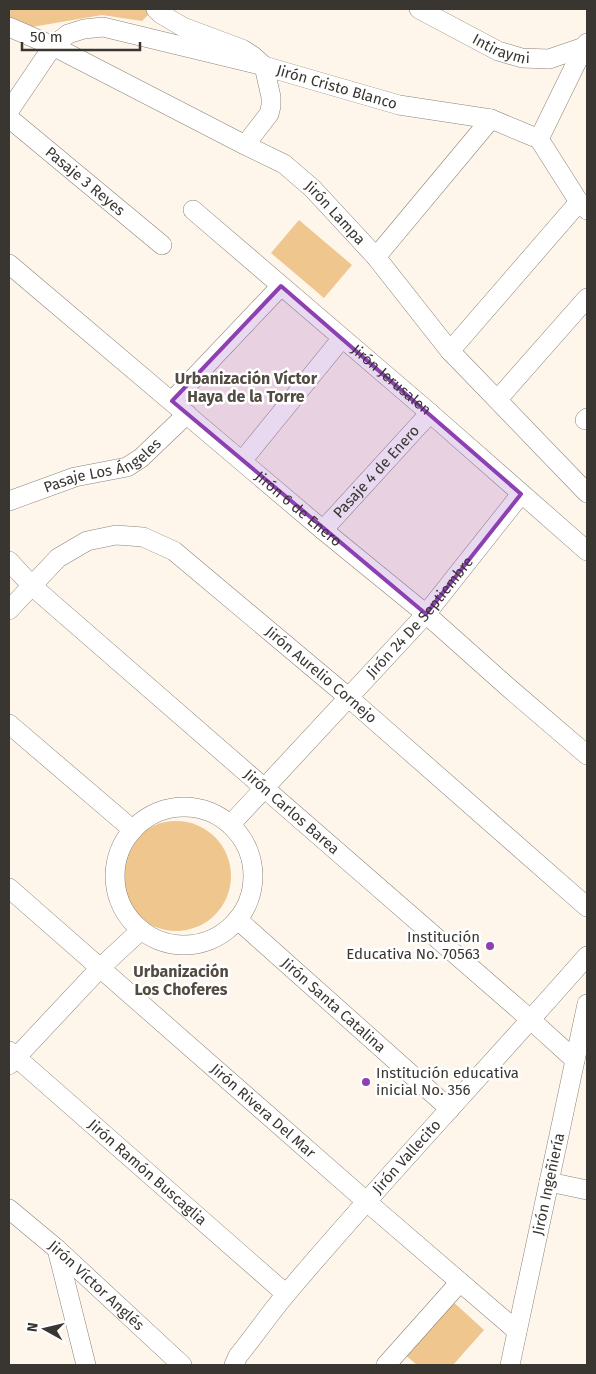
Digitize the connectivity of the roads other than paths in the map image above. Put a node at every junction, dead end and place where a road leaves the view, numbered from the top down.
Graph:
1 (156, 9) edge
2 (419, 9) edge
3 (9, 27) edge
4 (585, 45) edge
5 (53, 46) junction
6 (264, 66) junction
7 (9, 110) edge
8 (9, 118) edge
9 (491, 119) junction
10 (539, 139) junction
11 (244, 145) junction
12 (583, 206) edge
13 (193, 210) dead end
14 (162, 245) dead end
15 (376, 257) junction
16 (9, 264) edge
17 (280, 286) junction
18 (587, 298) edge
19 (342, 338) junction
20 (450, 350) junction
21 (498, 400) junction
22 (172, 401) junction
23 (430, 413) junction
24 (187, 414) junction
25 (242, 461) junction
26 (587, 493) edge
27 (520, 494) junction
28 (9, 500) edge
29 (322, 530) junction
30 (587, 551) edge
31 (9, 561) edge
32 (32, 586) junction
33 (9, 610) edge
34 (426, 614) junction
35 (348, 697) junction
36 (9, 724) edge
37 (587, 755) edge
38 (265, 787) junction
39 (231, 824) junction
40 (133, 830) junction
41 (9, 888) edge
42 (587, 907) edge
43 (238, 920) junction
44 (141, 930) junction
45 (587, 956) edge
46 (100, 968) junction
47 (587, 1004) edge
48 (531, 1020) junction
49 (11, 1058) edge
50 (575, 1060) junction
51 (450, 1109) junction
52 (549, 1182) junction
53 (587, 1190) edge
54 (367, 1202) junction
55 (9, 1209) edge
56 (57, 1249) junction
57 (460, 1282) junction
58 (286, 1294) junction
59 (518, 1331) junction
60 (86, 1365) edge
61 (182, 1365) edge
62 (234, 1365) edge
63 (386, 1365) edge
64 (510, 1365) edge

1 - 6 street
2 - 4 street, Intiraymi
3 - 5 street, Jirón Lampa
4 - 10 street
5 - 6 street, Jirón Cristo Blanco
5 - 7 street
5 - 11 street, Jirón Lampa
6 - 9 street, Jirón Cristo Blanco
6 - 11 street
8 - 14 street, Pasaje 3 Reyes
9 - 10 street, Jirón Cristo Blanco
9 - 15 street
10 - 12 street
11 - 15 street, Jirón Lampa
12 - 20 street
13 - 17 street, Jirón Jerusalen
15 - 20 street, Jirón Lampa
16 - 22 street, Jirón 6 de Enero
17 - 19 street, Jirón Jerusalen
17 - 22 street
18 - 21 street
19 - 23 street, Jirón Jerusalen
19 - 25 street
20 - 21 street, Jirón Lampa
21 - 26 street, Jirón Lampa
22 - 24 street, Jirón 6 de Enero
23 - 27 street, Jirón Jerusalen
23 - 29 street, Pasaje 4 de Enero
24 - 25 street, Jirón 6 de Enero
24 - 28 street, Pasaje Los Ángeles
25 - 29 street, Jirón 6 de Enero
27 - 30 street, Jirón Jerusalen
27 - 34 street, Jirón 24 De Septiembre
29 - 34 street, Jirón 6 de Enero
31 - 32 street, Jirón Carlos Barea
32 - 33 street, Jirón Aurelio Cornejo
32 - 35 street, Jirón Aurelio Cornejo
32 - 38 street, Jirón Carlos Barea
34 - 35 street, Jirón 24 De Septiembre
34 - 37 street, Jirón 6 de Enero
35 - 38 street, Jirón 24 De Septiembre
35 - 42 street, Jirón Aurelio Cornejo
36 - 40 street
38 - 39 street, Jirón 24 De Septiembre
38 - 48 street, Jirón Carlos Barea
39 - 40 street
39 - 43 street
40 - 44 street
41 - 46 street, Jirón Rivera Del Mar
43 - 44 street
43 - 51 street, Jirón Santa Catalina
44 - 46 street
45 - 48 street, Jirón Vallecito
46 - 49 street
46 - 54 street, Jirón Rivera Del Mar
47 - 50 street, Jirón Ingeñiería
48 - 50 street, Jirón Carlos Barea
48 - 51 street, Jirón Vallecito
49 - 58 street, Jirón Ramón Buscaglia
50 - 52 street, Jirón Ingeñiería
51 - 54 street, Jirón Vallecito
52 - 53 street
52 - 59 street, Jirón Ingeñiería
54 - 57 street, Jirón Rivera Del Mar
54 - 58 street, Jirón Vallecito
55 - 56 street, Jirón Víctor Anglés
56 - 60 street
56 - 61 street, Jirón Víctor Anglés
57 - 59 street, Jirón Rivera Del Mar
57 - 63 street
58 - 62 street, Jirón Vallecito
59 - 64 street, Jirón Ingeñiería

